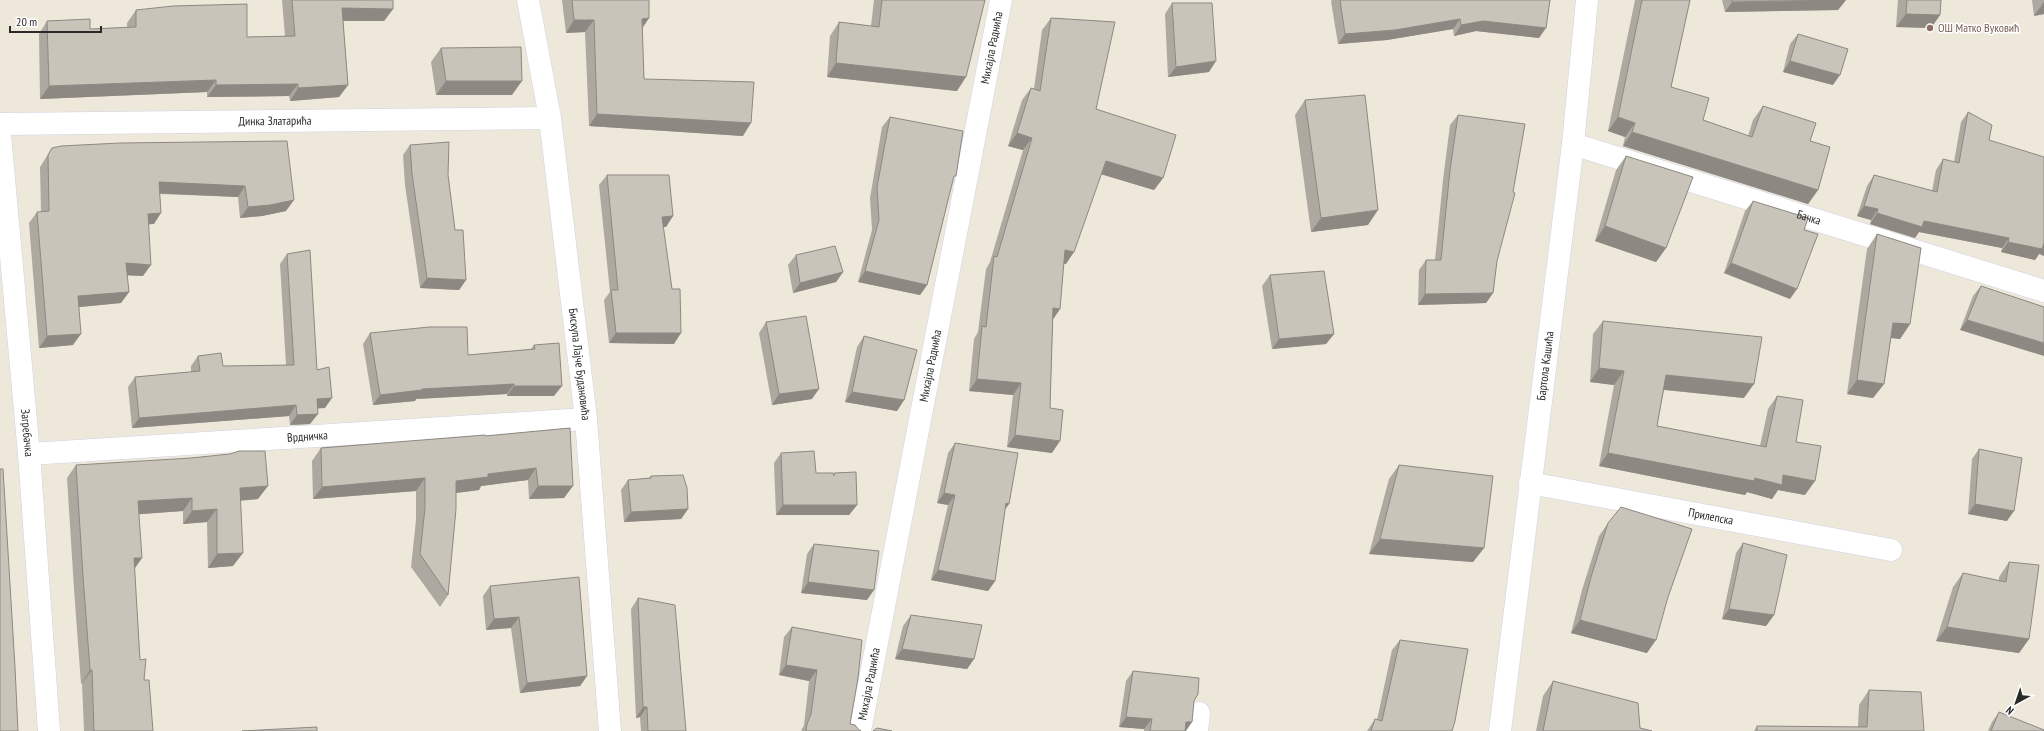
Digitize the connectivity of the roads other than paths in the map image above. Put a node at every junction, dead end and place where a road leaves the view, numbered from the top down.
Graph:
1 (528, 0) edge
2 (1001, 0) edge
3 (1587, 0) edge
4 (550, 118) junction
5 (0, 124) edge
6 (0, 135) edge
7 (1573, 144) junction
8 (2044, 291) edge
9 (586, 419) junction
10 (29, 454) junction
11 (1530, 483) junction
12 (1891, 550) dead end
13 (49, 731) edge
14 (610, 731) edge
15 (860, 731) edge
16 (1500, 731) edge

1 - 4 street, Бискупа Лајче Будановића
2 - 15 street, Михајла Раднића
3 - 7 street, Бартола Кашића
4 - 5 street, Динка Златарића
4 - 9 street, Бискупа Лајче Будановића
6 - 10 street, Загребачка
7 - 8 street, Бачка
7 - 11 street, Бартола Кашића
9 - 10 street, Врдничка
9 - 14 street, Бискупа Лајче Будановића
10 - 13 street, Загребачка
11 - 12 street, Прилепска
11 - 16 street, Бартола Кашића

